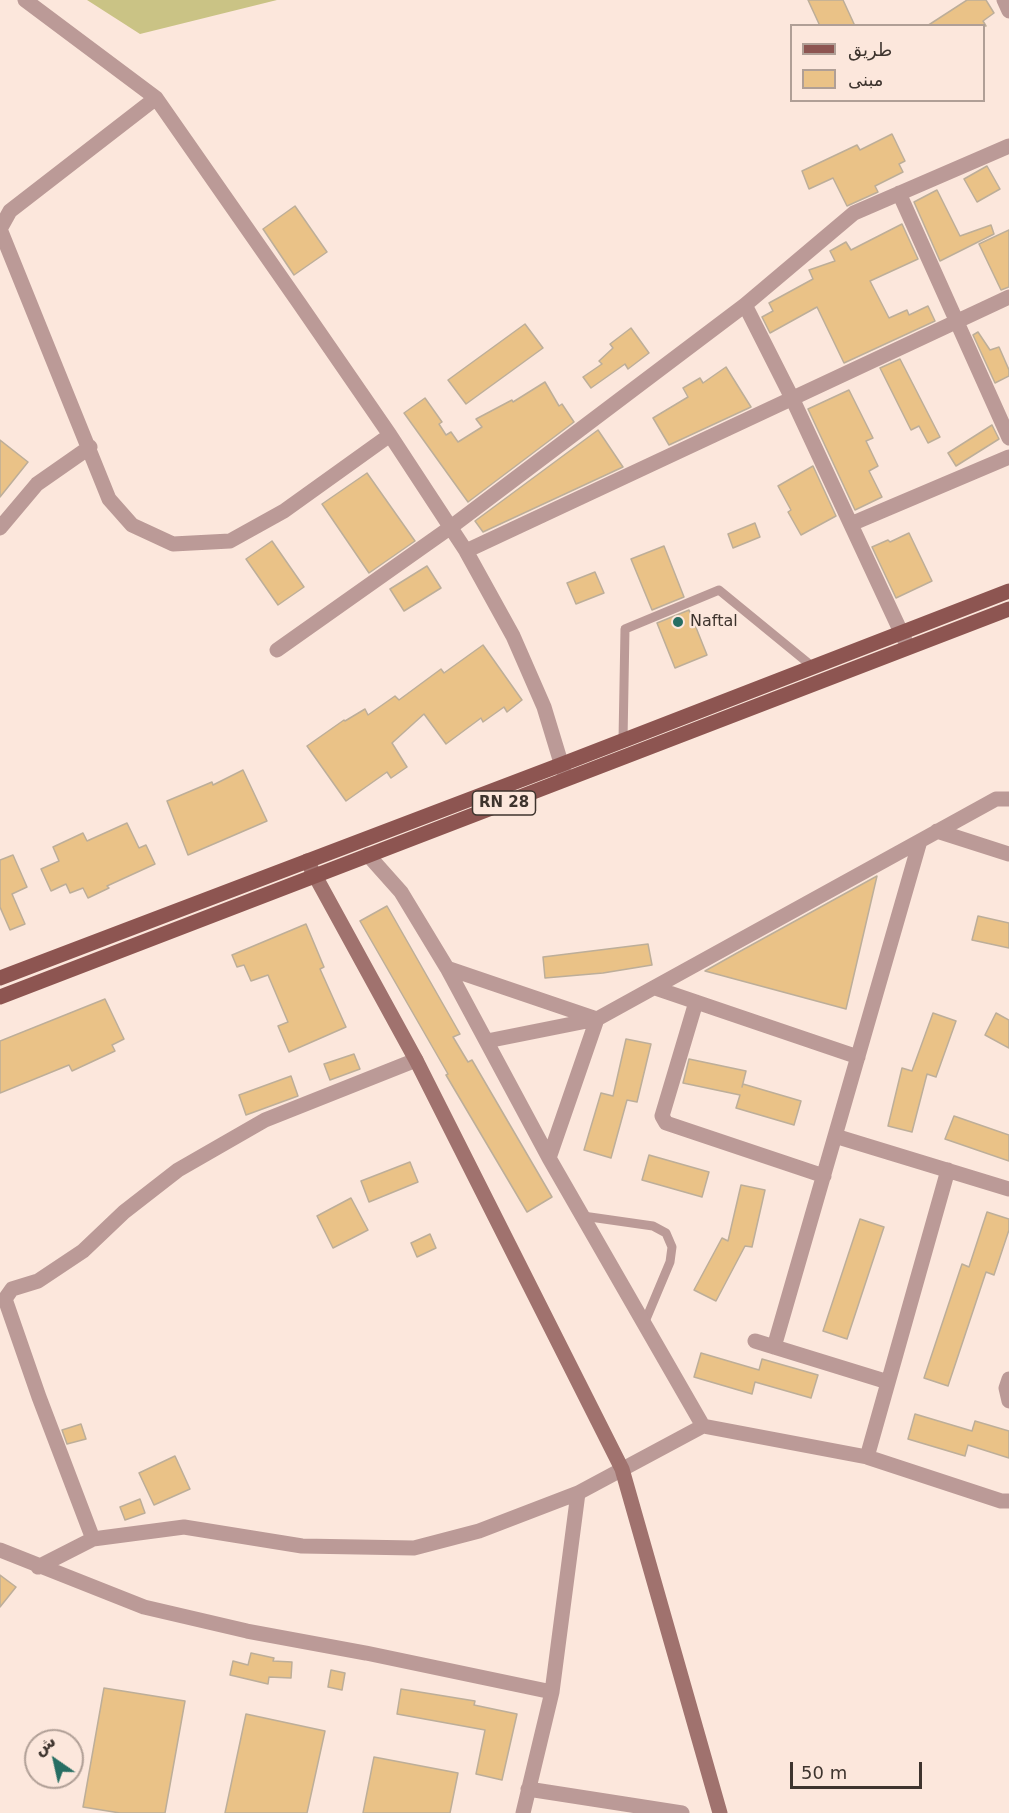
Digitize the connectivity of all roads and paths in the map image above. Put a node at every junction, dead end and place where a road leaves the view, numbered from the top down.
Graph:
1 (25, 0) edge
2 (1004, 0) edge
3 (1009, 11) edge
4 (156, 98) junction
5 (1009, 146) edge
6 (898, 193) junction
7 (0, 229) edge
8 (1009, 297) edge
9 (745, 305) junction
10 (956, 321) junction
11 (792, 398) junction
12 (390, 435) junction
13 (1009, 438) edge
14 (90, 447) junction
15 (1009, 457) edge
16 (851, 524) junction
17 (451, 527) junction
18 (0, 528) edge
19 (466, 551) junction
20 (1009, 591) edge
21 (1009, 609) edge
22 (901, 633) junction
23 (908, 648) junction
24 (277, 650) dead end
25 (813, 667) junction
26 (622, 740) junction
27 (563, 772) junction
28 (1009, 799) edge
29 (937, 831) junction
30 (920, 841) junction
31 (1009, 854) edge
32 (368, 855) junction
33 (311, 868) junction
34 (447, 968) junction
35 (0, 978) edge
36 (655, 988) junction
37 (0, 997) edge
38 (696, 1002) junction
39 (597, 1019) junction
40 (487, 1041) junction
41 (858, 1057) junction
42 (416, 1060) junction
43 (836, 1137) junction
44 (549, 1158) junction
45 (948, 1170) junction
46 (824, 1176) junction
47 (1009, 1188) edge
48 (584, 1216) junction
49 (645, 1324) junction
50 (755, 1341) dead end
51 (774, 1347) junction
52 (1009, 1379) edge
53 (888, 1382) junction
54 (1009, 1401) edge
55 (703, 1426) junction
56 (867, 1457) junction
57 (622, 1469) junction
58 (578, 1493) junction
59 (1009, 1501) edge
60 (93, 1539) junction
61 (0, 1550) edge
62 (38, 1567) junction
63 (552, 1692) junction
64 (528, 1789) junction
65 (523, 1813) edge
66 (682, 1813) edge
67 (720, 1813) edge

1 - 4 street
2 - 3 street
4 - 7 street
4 - 12 street
5 - 6 street
6 - 9 street
6 - 10 street
7 - 14 street
8 - 10 street
9 - 11 street
9 - 17 street
10 - 11 street
10 - 13 street
11 - 16 street
11 - 19 street
12 - 14 street
12 - 17 street
14 - 18 street
15 - 16 street
16 - 22 street
17 - 19 street
17 - 24 street
19 - 27 street
20 - 22 main road, RN 28
21 - 23 main road, RN 28
22 - 23 street
22 - 25 main road, RN 28
23 - 27 main road, RN 28
25 - 26 main road, RN 28
25 - 26 lane
26 - 27 main road, RN 28
27 - 32 main road, RN 28
27 - 33 main road, RN 28
28 - 29 street
29 - 30 street
29 - 31 street
30 - 36 street
30 - 41 street
32 - 33 main road, RN 28
32 - 34 street
33 - 35 main road, RN 28
33 - 37 main road, RN 28
33 - 42 main road
34 - 39 street
34 - 40 street
36 - 38 street
36 - 39 street
38 - 41 street
38 - 46 street
39 - 40 street
39 - 44 street
40 - 44 street
41 - 43 street
42 - 57 main road
42 - 60 street
43 - 45 street
43 - 46 street
44 - 48 street
45 - 47 street
45 - 53 street
46 - 51 street
48 - 49 street
48 - 49 lane
49 - 55 street
50 - 51 street
51 - 53 street
52 - 54 street
53 - 56 street
55 - 56 street
55 - 57 street
56 - 59 street
57 - 58 street
57 - 67 main road
58 - 60 street
58 - 63 street
60 - 62 street
61 - 62 street
62 - 63 street
63 - 64 street
64 - 65 street
64 - 66 street

